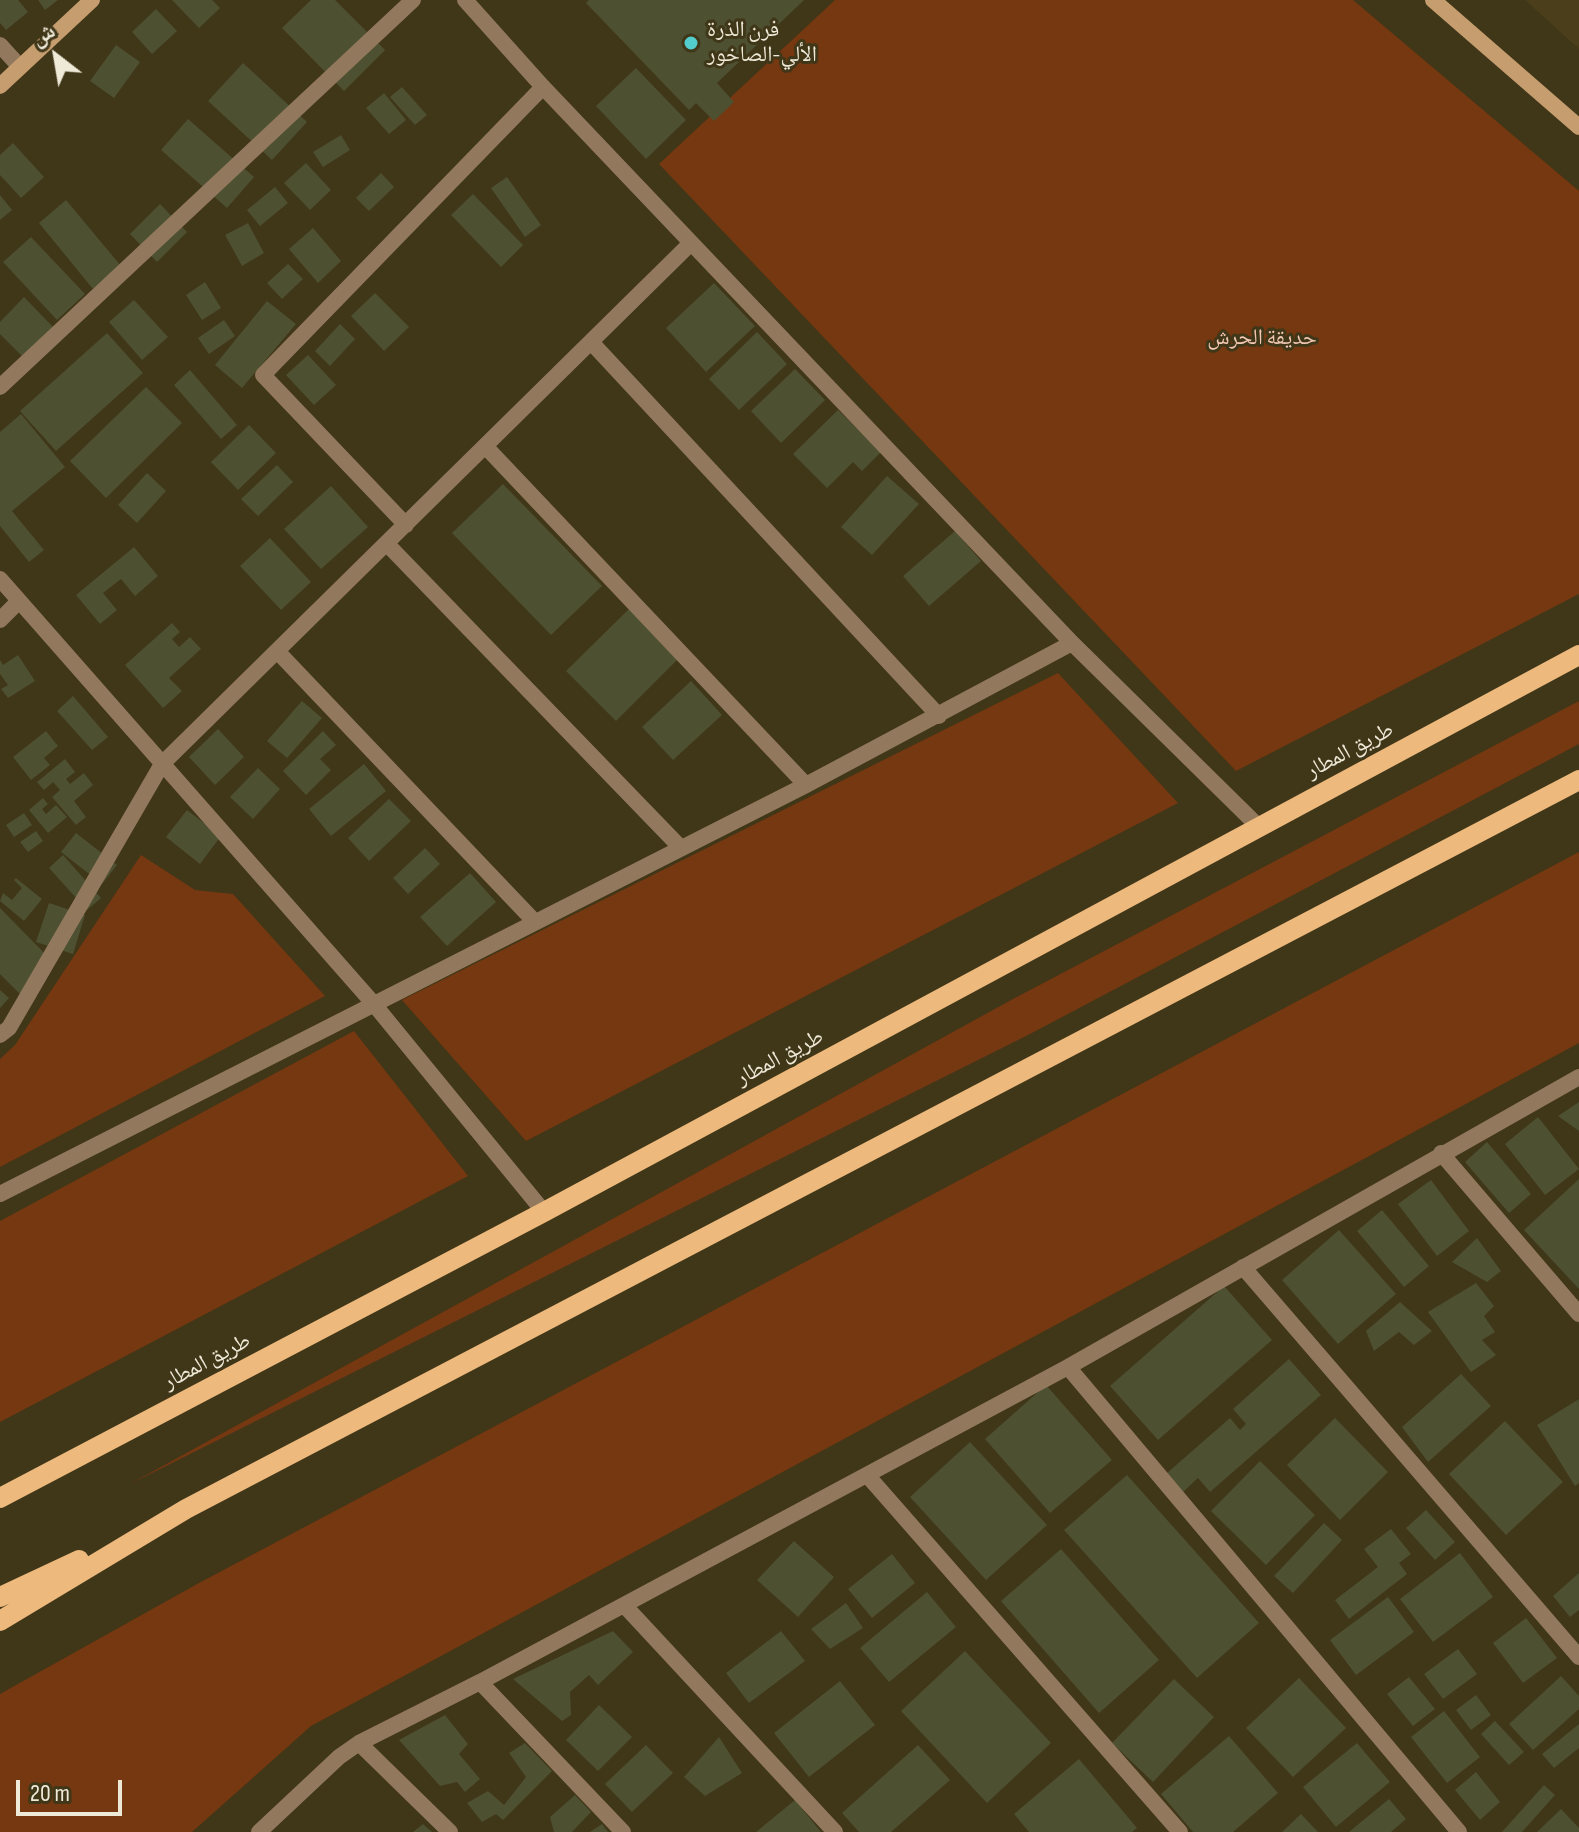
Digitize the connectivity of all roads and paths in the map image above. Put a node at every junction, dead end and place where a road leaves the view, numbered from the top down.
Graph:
1 (92, 0) edge
2 (413, 0) edge
3 (465, 0) edge
4 (1433, 0) edge
5 (0, 45) edge
6 (20, 67) junction
7 (0, 86) edge
8 (543, 87) junction
9 (1579, 127) edge
10 (691, 243) junction
11 (591, 342) junction
12 (0, 387) edge
13 (485, 446) junction
14 (406, 525) junction
15 (387, 544) junction
16 (0, 579) edge
17 (19, 601) junction
18 (0, 620) edge
19 (1072, 643) junction
20 (277, 651) junction
21 (1579, 655) edge
22 (939, 716) junction
23 (162, 764) junction
24 (1579, 780) edge
25 (806, 785) junction
26 (1259, 827) junction
27 (681, 848) junction
28 (535, 922) junction
29 (373, 1003) junction
30 (0, 1035) edge
31 (1579, 1077) edge
32 (1441, 1153) junction
33 (0, 1194) edge
34 (544, 1212) junction
35 (1243, 1267) junction
36 (1579, 1314) edge
37 (1068, 1367) junction
38 (148, 1420) junction
39 (867, 1475) junction
40 (0, 1498) edge
41 (186, 1509) junction
42 (0, 1510) edge
43 (0, 1597) edge
44 (624, 1605) junction
45 (0, 1621) edge
46 (1579, 1657) edge
47 (480, 1682) junction
48 (359, 1743) junction
49 (259, 1832) edge
50 (450, 1832) edge
51 (623, 1832) edge
52 (835, 1832) edge
53 (1180, 1832) edge
54 (1459, 1832) edge

1 - 6 main road
2 - 12 street
3 - 8 street
4 - 9 main road
5 - 6 street
6 - 7 main road
8 - 10 street
8 - 14 street
10 - 11 street
10 - 19 street
11 - 13 street
11 - 22 street
13 - 14 street
13 - 25 street
14 - 15 street
15 - 20 street
15 - 27 street
16 - 17 street
17 - 18 street
17 - 23 street
19 - 22 street
19 - 26 street
20 - 23 street
20 - 28 street
21 - 26 main road, طريق المطار
22 - 25 street
23 - 29 street
23 - 30 street
24 - 41 main road
25 - 27 street
26 - 34 main road, طريق المطار
27 - 28 street
28 - 29 street
29 - 33 street
29 - 34 street
31 - 32 street
32 - 35 street
32 - 36 street
34 - 38 main road, طريق المطار
35 - 37 street
35 - 46 street
37 - 39 street
37 - 54 street
38 - 40 main road, طريق المطار
38 - 42 main road
39 - 44 street
39 - 53 street
41 - 43 main road
41 - 45 main road
44 - 47 street
44 - 52 street
47 - 48 street
47 - 51 street
48 - 49 street
48 - 50 street

